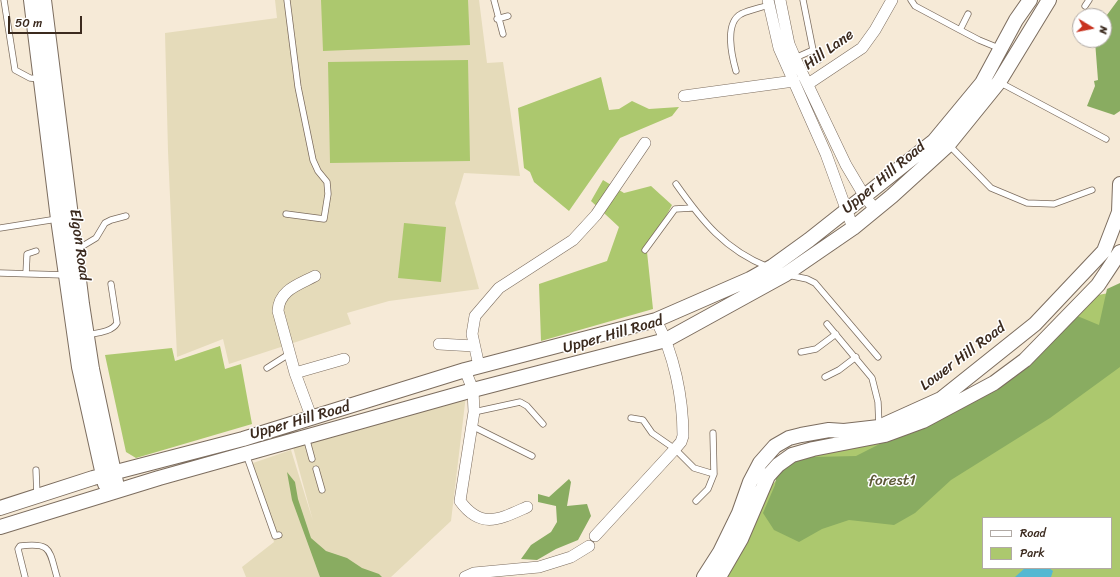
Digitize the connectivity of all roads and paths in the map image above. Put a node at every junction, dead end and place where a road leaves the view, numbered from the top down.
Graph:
1 (4, 0) edge
2 (31, 0) edge
3 (44, 0) edge
4 (288, 0) edge
5 (494, 0) edge
6 (780, 0) edge
7 (803, 0) edge
8 (892, 0) edge
9 (911, 0) edge
10 (1030, 0) edge
11 (1049, 0) edge
12 (1089, 0) edge
13 (768, 3) edge
14 (1084, 6) dead end
15 (968, 14) dead end
16 (508, 16) dead end
17 (497, 19) junction
18 (960, 30) junction
19 (503, 34) dead end
20 (1001, 49) junction
21 (813, 50) junction
22 (795, 58) junction
23 (819, 60) dead end
24 (736, 72) dead end
25 (42, 80) junction
26 (794, 81) junction
27 (999, 82) junction
28 (808, 84) junction
29 (684, 96) dead end
30 (1106, 139) dead end
31 (645, 143) dead end
32 (948, 145) junction
33 (676, 184) dead end
34 (1120, 184) edge
35 (1092, 190) dead end
36 (865, 196) junction
37 (692, 208) junction
38 (876, 209) junction
39 (847, 210) junction
40 (286, 214) dead end
41 (126, 216) dead end
42 (64, 218) junction
43 (0, 228) edge
44 (853, 228) junction
45 (75, 250) junction
46 (645, 250) dead end
47 (36, 251) dead end
48 (1120, 252) edge
49 (773, 266) junction
50 (0, 273) edge
51 (26, 274) junction
52 (786, 274) junction
53 (66, 275) junction
54 (315, 276) dead end
55 (111, 284) dead end
56 (656, 320) junction
57 (827, 324) dead end
58 (836, 334) junction
59 (87, 335) junction
60 (666, 340) junction
61 (438, 344) dead end
62 (474, 346) junction
63 (545, 349) junction
64 (801, 352) dead end
65 (289, 354) junction
66 (856, 358) junction
67 (878, 358) dead end
68 (344, 359) dead end
69 (267, 368) dead end
70 (472, 368) junction
71 (552, 370) junction
72 (295, 373) junction
73 (825, 377) dead end
74 (473, 390) junction
75 (474, 412) junction
76 (311, 416) junction
77 (631, 418) dead end
78 (543, 424) dead end
79 (472, 426) junction
80 (879, 427) junction
81 (713, 433) dead end
82 (306, 437) junction
83 (675, 449) junction
84 (246, 454) junction
85 (532, 456) dead end
86 (312, 459) dead end
87 (316, 469) dead end
88 (36, 470) dead end
89 (109, 474) junction
90 (714, 474) junction
91 (322, 490) dead end
92 (112, 491) junction
93 (37, 496) junction
94 (696, 501) dead end
95 (527, 507) dead end
96 (0, 508) edge
97 (0, 527) edge
98 (279, 535) dead end
99 (595, 536) dead end
100 (589, 546) dead end
101 (25, 577) edge
102 (57, 577) edge
103 (465, 577) edge
104 (704, 577) edge
105 (719, 577) edge

1 - 25 lane
2 - 25 street, Elgon Road
3 - 42 street, Elgon Road
4 - 40 lane
5 - 17 lane
6 - 22 street
7 - 21 lane
8 - 28 street, Hill Lane
9 - 18 lane
10 - 20 street, Upper Hill Road
11 - 27 street, Upper Hill Road
12 - 14 lane
13 - 24 lane
13 - 26 street
15 - 18 lane
16 - 17 lane
17 - 19 lane
18 - 20 lane
20 - 36 street, Upper Hill Road
21 - 22 lane
21 - 23 lane
22 - 28 street
25 - 42 street, Elgon Road
26 - 29 street, Hill Lane
26 - 39 street
27 - 30 lane
27 - 32 street, Upper Hill Road
28 - 36 street
31 - 62 street
32 - 35 lane
32 - 38 street, Upper Hill Road
33 - 37 lane
34 - 80 street, Lower Hill Road
36 - 38 street
36 - 39 street, Upper Hill Road
37 - 46 lane
37 - 49 lane
38 - 44 street, Upper Hill Road
39 - 44 street
39 - 49 street, Upper Hill Road
41 - 45 lane
42 - 43 lane
42 - 45 street, Elgon Road
42 - 53 street, Elgon Road
44 - 52 street, Upper Hill Road
45 - 59 street, Elgon Road
47 - 51 lane
48 - 105 street, Lower Hill Road
49 - 56 street, Upper Hill Road
50 - 51 lane
51 - 53 lane
52 - 60 street, Upper Hill Road
52 - 67 lane
53 - 89 street, Elgon Road
54 - 65 street
55 - 59 lane
56 - 60 street
56 - 63 street, Upper Hill Road
57 - 58 lane
58 - 64 lane
58 - 66 lane
59 - 89 street, Elgon Road
60 - 71 street, Upper Hill Road
60 - 83 street
61 - 62 street
62 - 70 street
63 - 70 street, Upper Hill Road
63 - 71 street
65 - 69 lane
65 - 72 street
66 - 73 lane
66 - 80 lane
68 - 72 street
70 - 74 street
70 - 76 street, Upper Hill Road
71 - 74 street, Upper Hill Road
72 - 76 street
74 - 75 street
74 - 82 street, Upper Hill Road
75 - 78 lane
75 - 79 street
76 - 89 street, Upper Hill Road
77 - 83 lane
79 - 85 lane
79 - 95 street
80 - 104 street, Lower Hill Road
81 - 90 lane
82 - 84 street, Upper Hill Road
82 - 86 lane
83 - 90 lane
83 - 99 street
84 - 92 street, Upper Hill Road
84 - 98 lane
87 - 91 lane
88 - 93 lane
89 - 92 street, Elgon Road
89 - 93 street, Upper Hill Road
90 - 94 lane
92 - 97 street, Upper Hill Road
93 - 96 street, Upper Hill Road
100 - 103 street
101 - 102 lane

